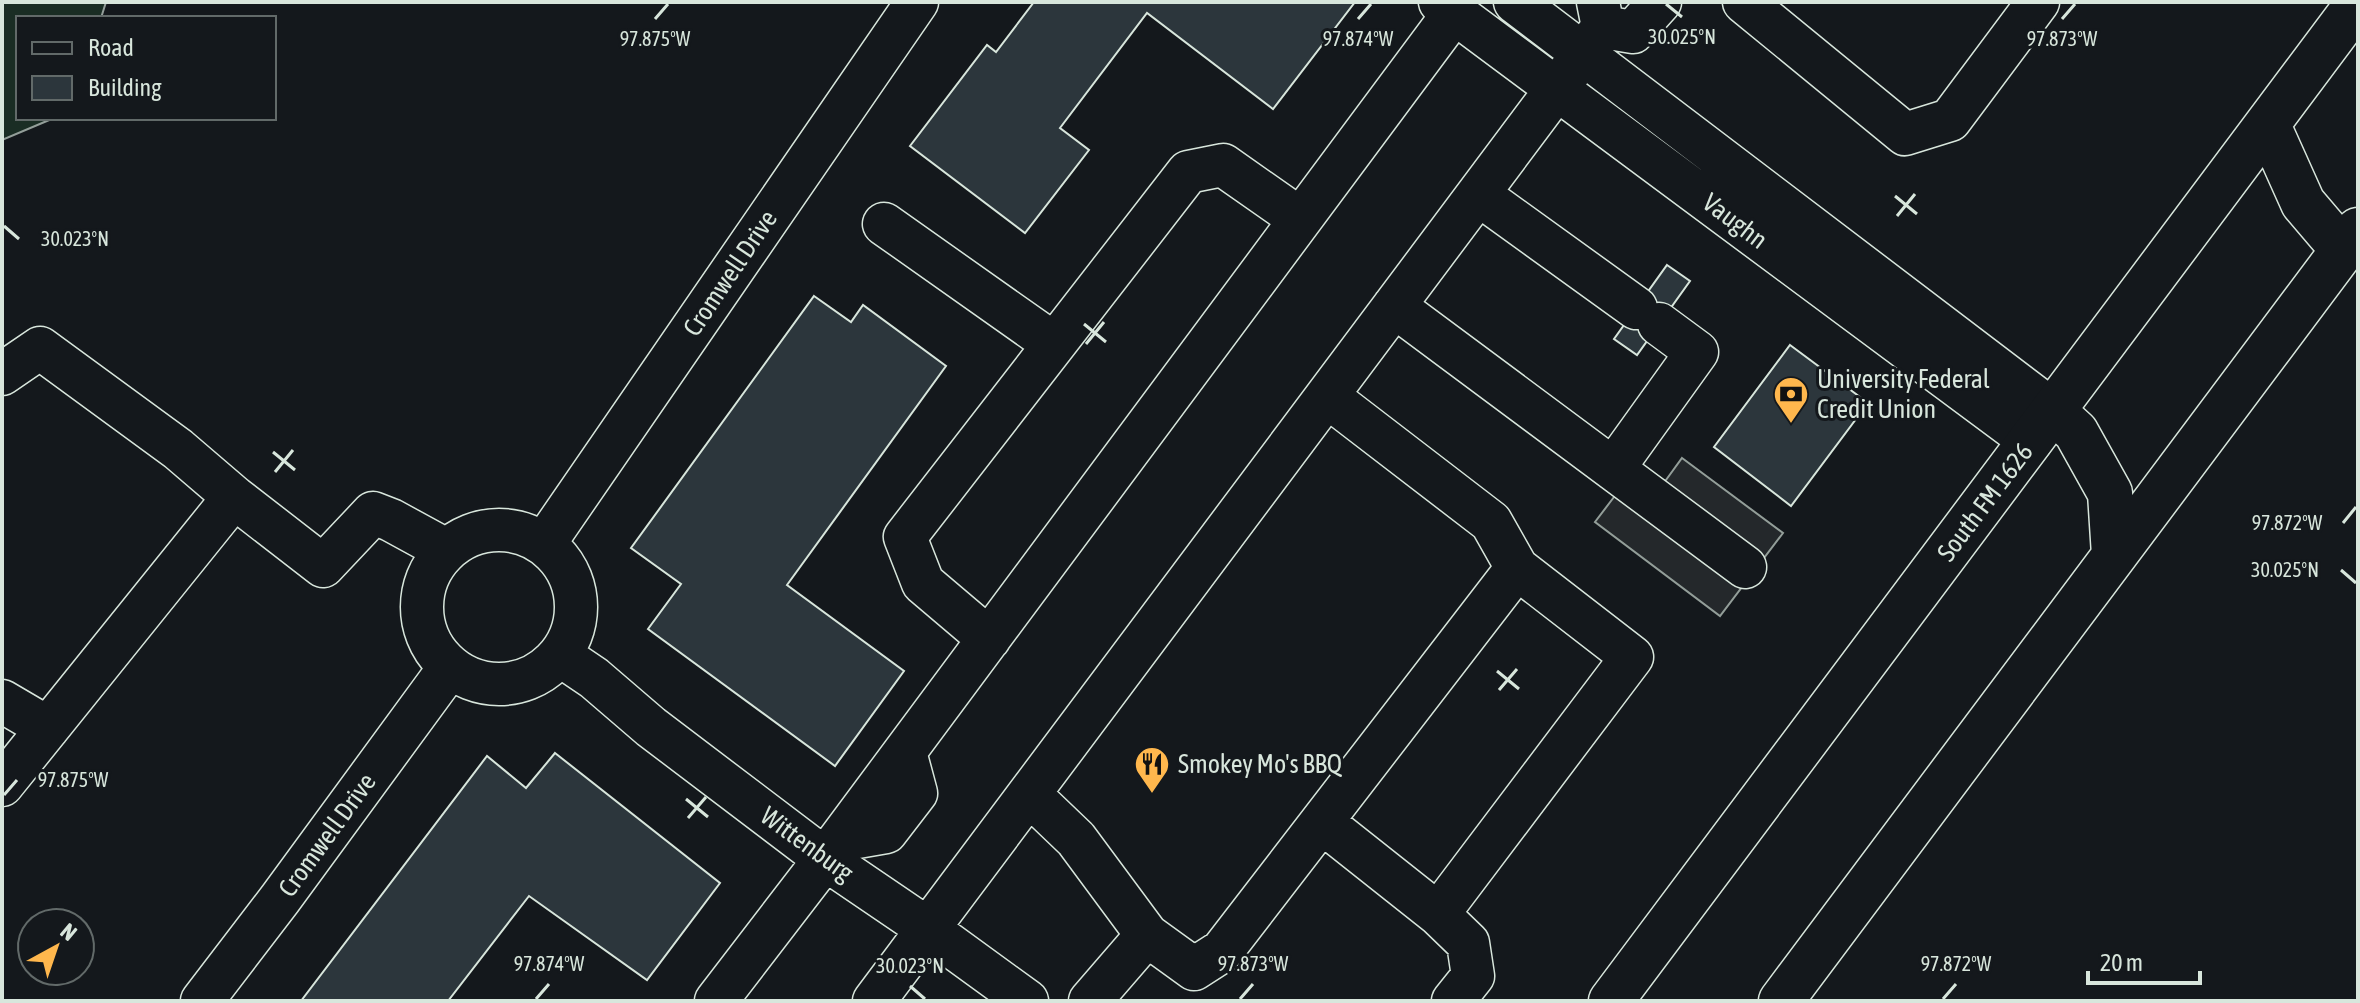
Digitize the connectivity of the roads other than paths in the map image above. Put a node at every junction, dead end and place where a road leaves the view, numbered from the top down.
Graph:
1 (917, 2) edge
2 (1515, 2) edge
3 (1660, 2) edge
4 (1744, 2) edge
5 (2038, 2) edge
6 (2358, 3) edge
7 (1447, 7) edge
8 (1594, 28) edge
9 (1556, 89) junction
10 (2268, 125) junction
11 (1478, 194) junction
12 (1300, 219) junction
13 (884, 224) dead end
14 (2351, 240) edge
15 (1394, 306) junction
16 (1054, 344) junction
17 (2, 374) edge
18 (1327, 396) junction
19 (2042, 426) junction
20 (1613, 469) junction
21 (234, 497) junction
22 (544, 544) junction
23 (446, 550) junction
24 (2114, 555) junction
25 (1745, 567) dead end
26 (1517, 568) junction
27 (989, 639) junction
28 (560, 655) junction
29 (450, 667) junction
30 (2, 701) edge
31 (48, 728) junction
32 (2, 785) edge
33 (1029, 794) junction
34 (1322, 822) junction
35 (832, 850) junction
36 (1438, 914) junction
37 (928, 929) junction
38 (1147, 935) junction
39 (1199, 985) edge
40 (202, 1001) edge
41 (716, 1001) edge
42 (874, 1001) edge
43 (1027, 1001) edge
44 (1090, 1001) edge
45 (1453, 1001) edge
46 (1611, 1001) edge
47 (1781, 1001) edge

1 - 22 street, Cromwell Drive
2 - 8 street, Vaughn
3 - 8 street
4 - 5 street
6 - 10 main road, South FM 1626
7 - 9 street, Vaughn
7 - 12 street
8 - 9 street
8 - 19 street, Vaughn
9 - 11 street
9 - 19 street, Vaughn
10 - 14 main road
10 - 19 main road, South FM 1626
11 - 15 street
11 - 20 street
12 - 16 street
12 - 27 street
13 - 16 street
14 - 24 main road
15 - 18 street
15 - 20 street
16 - 27 street
17 - 21 street
18 - 26 street
18 - 33 street
19 - 24 main road
19 - 46 main road, South FM 1626
20 - 25 street
21 - 23 street
21 - 31 street
22 - 23 street
22 - 28 street
23 - 29 street
24 - 47 main road
26 - 34 street
26 - 36 street
27 - 35 street
28 - 29 street
28 - 35 street, Wittenburg
29 - 40 street, Cromwell Drive
30 - 31 street
31 - 32 street
33 - 37 street
33 - 38 street
34 - 36 street
34 - 39 street
35 - 37 street, Wittenburg
35 - 41 street
36 - 45 street
37 - 42 street
37 - 43 street, Wittenburg
38 - 39 street
38 - 44 street

